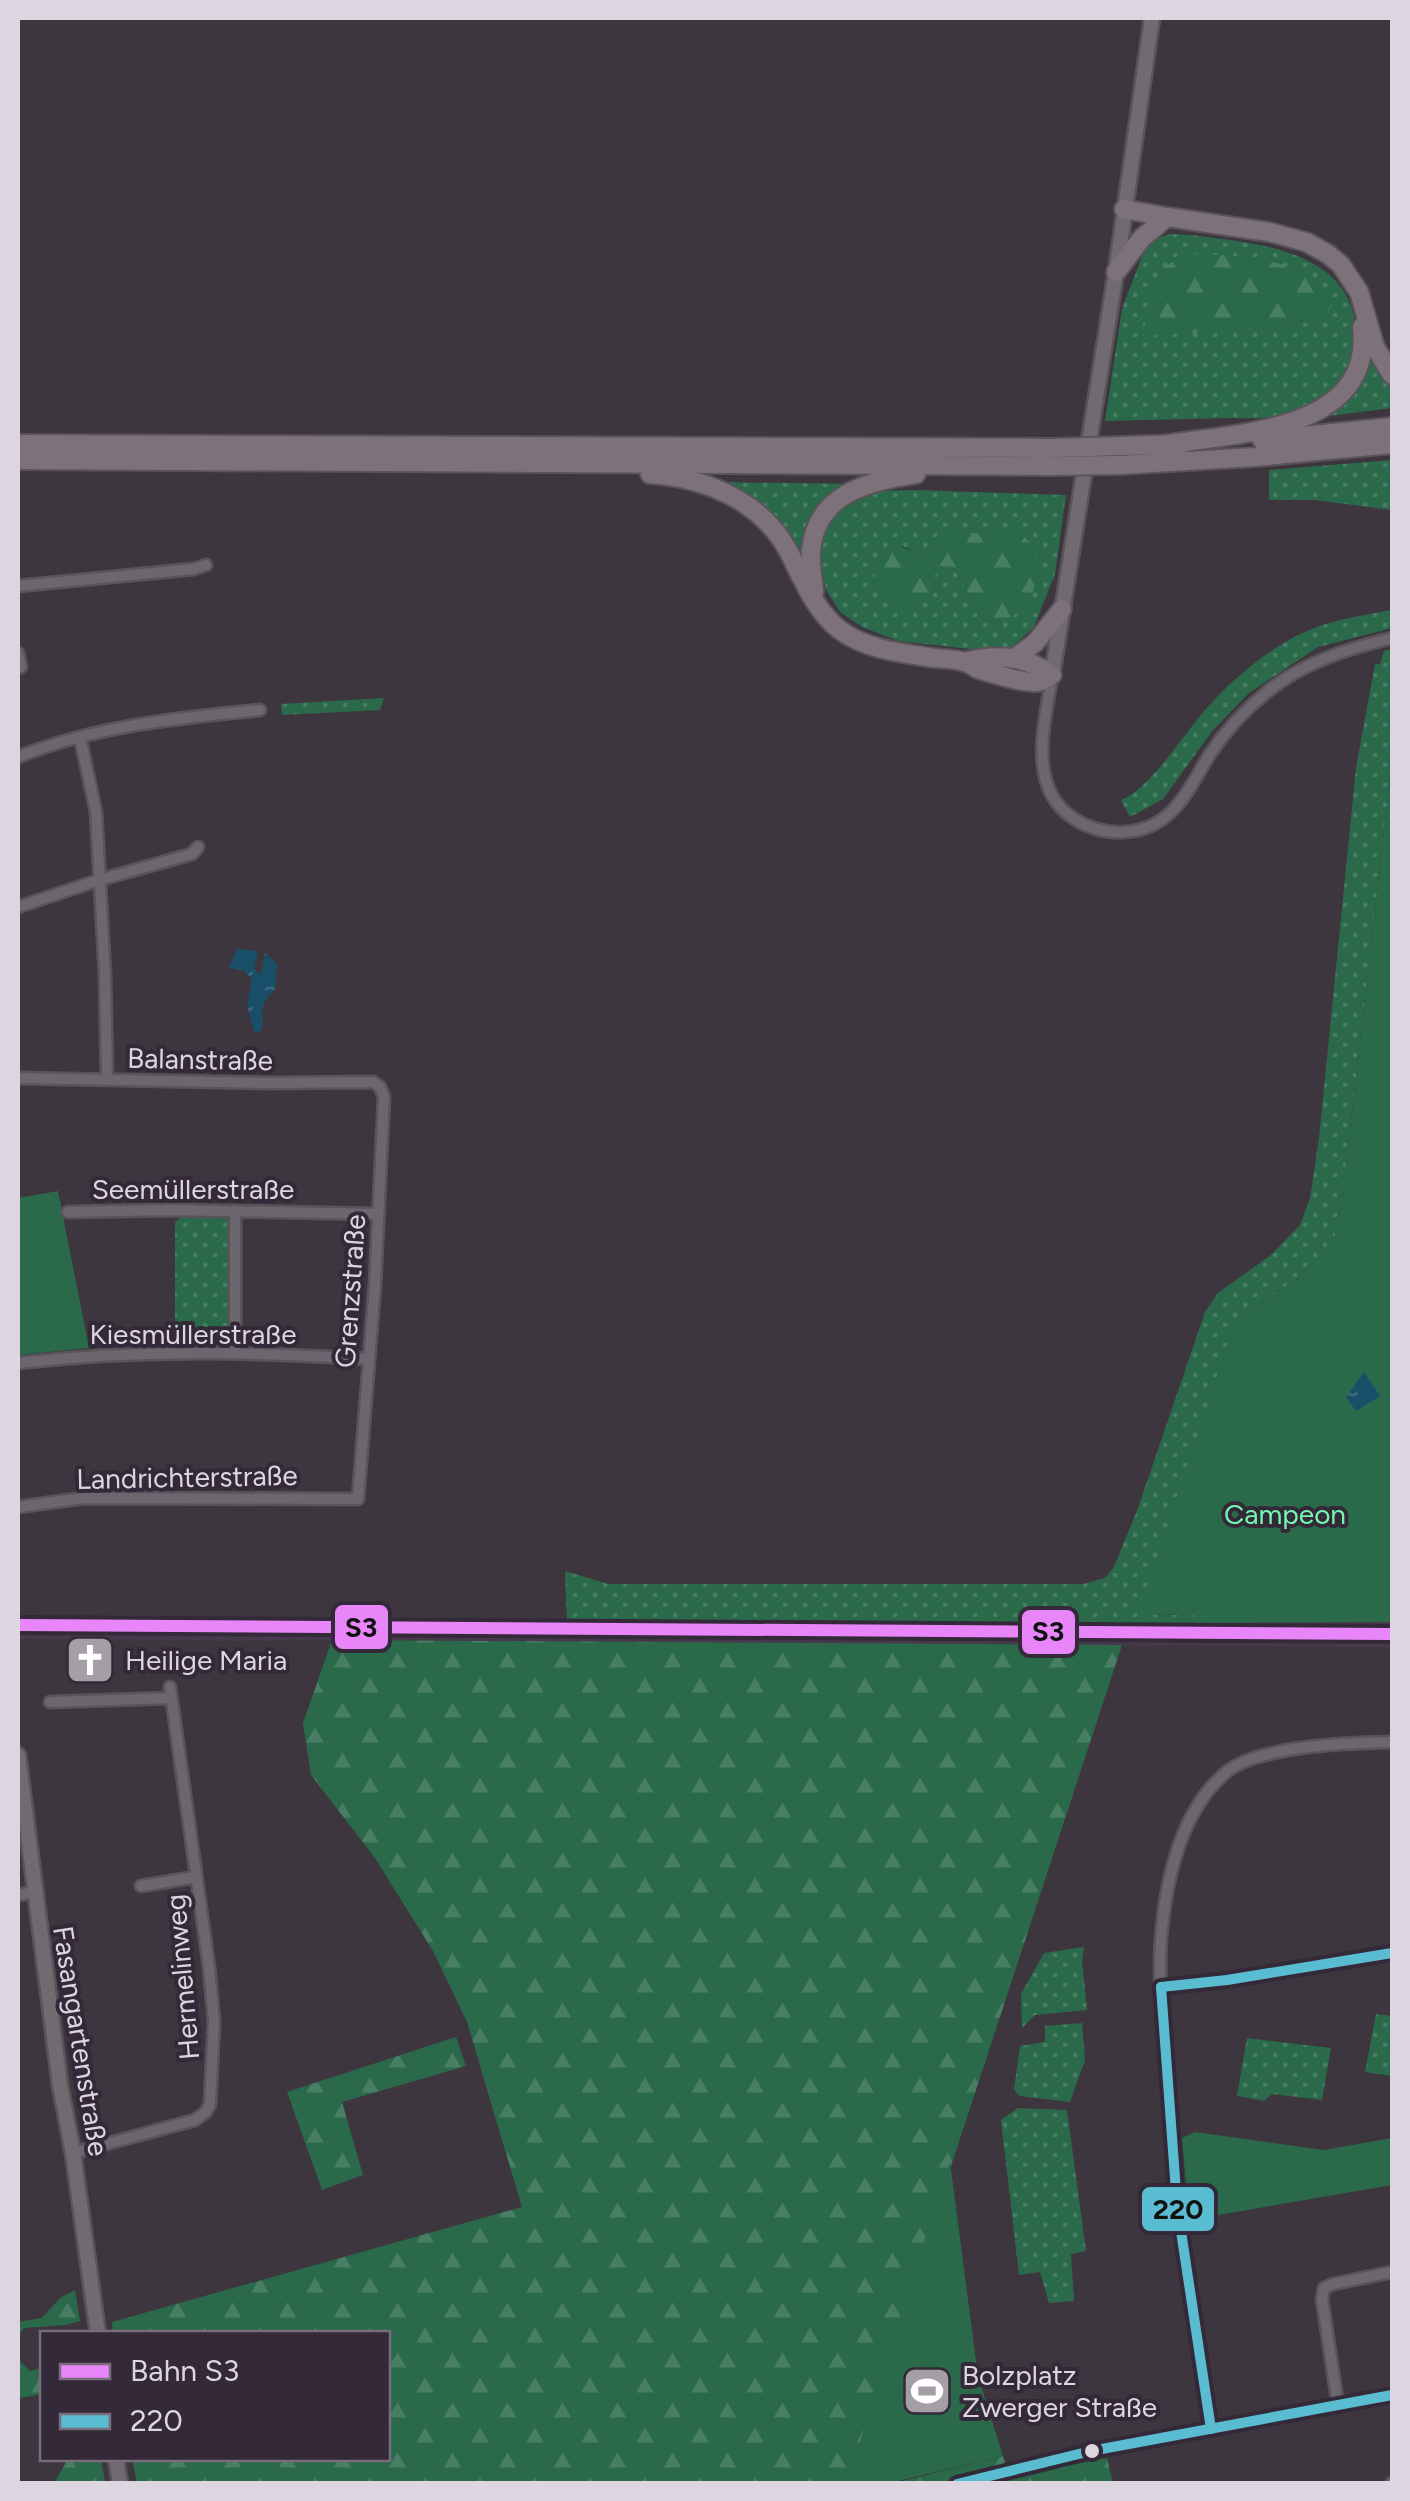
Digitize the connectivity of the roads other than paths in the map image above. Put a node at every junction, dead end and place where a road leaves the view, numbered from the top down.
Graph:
1 (1152, 18) edge
2 (1124, 209) junction
3 (1167, 218) junction
4 (1116, 272) junction
5 (1358, 292) junction
6 (1392, 376) edge
7 (1392, 427) edge
8 (18, 444) edge
9 (1169, 444) junction
10 (1392, 444) edge
11 (1120, 456) junction
12 (1052, 457) junction
13 (18, 460) edge
14 (612, 463) junction
15 (978, 466) junction
16 (206, 565) dead end
17 (18, 586) edge
18 (814, 598) junction
19 (1062, 609) junction
20 (1392, 638) edge
21 (18, 653) edge
22 (1016, 657) junction
23 (964, 662) junction
24 (20, 667) dead end
25 (1052, 675) junction
26 (260, 710) dead end
27 (80, 736) junction
28 (18, 758) edge
29 (198, 847) dead end
30 (99, 880) junction
31 (18, 908) edge
32 (18, 1078) edge
33 (106, 1079) junction
34 (380, 1087) joint
35 (235, 1211) junction
36 (68, 1212) dead end
37 (378, 1214) junction
38 (235, 1352) junction
39 (368, 1359) junction
40 (18, 1363) edge
41 (358, 1499) joint
42 (18, 1506) edge
43 (50, 1702) dead end
44 (1392, 1742) edge
45 (18, 1755) edge
46 (196, 1877) junction
47 (142, 1886) dead end
48 (36, 1892) junction
49 (18, 1894) edge
50 (1392, 1953) edge
51 (1161, 1987) junction
52 (73, 2153) junction
53 (1392, 2272) edge
54 (98, 2331) edge
55 (1392, 2395) edge
56 (1338, 2405) junction
57 (1211, 2428) junction
58 (955, 2484) edge

1 - 2 main road
2 - 3 highway
2 - 4 main road
3 - 4 highway
3 - 5 highway
4 - 19 main road
5 - 6 highway
5 - 9 highway
7 - 9 highway
8 - 12 highway
9 - 11 highway
10 - 11 highway
11 - 12 highway, bridge
12 - 15 highway
13 - 14 highway
14 - 15 highway
14 - 18 highway
15 - 18 highway
16 - 17 street
18 - 23 highway
19 - 22 highway
19 - 25 main road
20 - 25 street
21 - 24 street
22 - 23 highway
22 - 25 highway
23 - 25 highway
26 - 27 street
27 - 28 street
27 - 30 street
29 - 30 street
30 - 31 street
30 - 33 street
32 - 33 street, Balanstraße
33 - 34 street, Balanstraße
34 - 37 street, Grenzstraße
35 - 36 street, Seemüllerstraße
35 - 37 street, Seemüllerstraße
35 - 38 street
37 - 39 street, Grenzstraße
38 - 39 street, Kiesmüllerstraße
38 - 40 street, Kiesmüllerstraße
39 - 41 street, Grenzstraße
41 - 42 street, Landrichterstraße
43 - 46 street, Hermelinweg
44 - 51 street
45 - 48 main road, Fasangartenstraße
46 - 47 street, Hermelinweg
46 - 52 street, Hermelinweg
48 - 49 street
48 - 52 main road, Fasangartenstraße
50 - 51 street
51 - 57 street
52 - 54 main road, Fasangartenstraße
53 - 56 street
55 - 56 street
56 - 57 street
57 - 58 street

